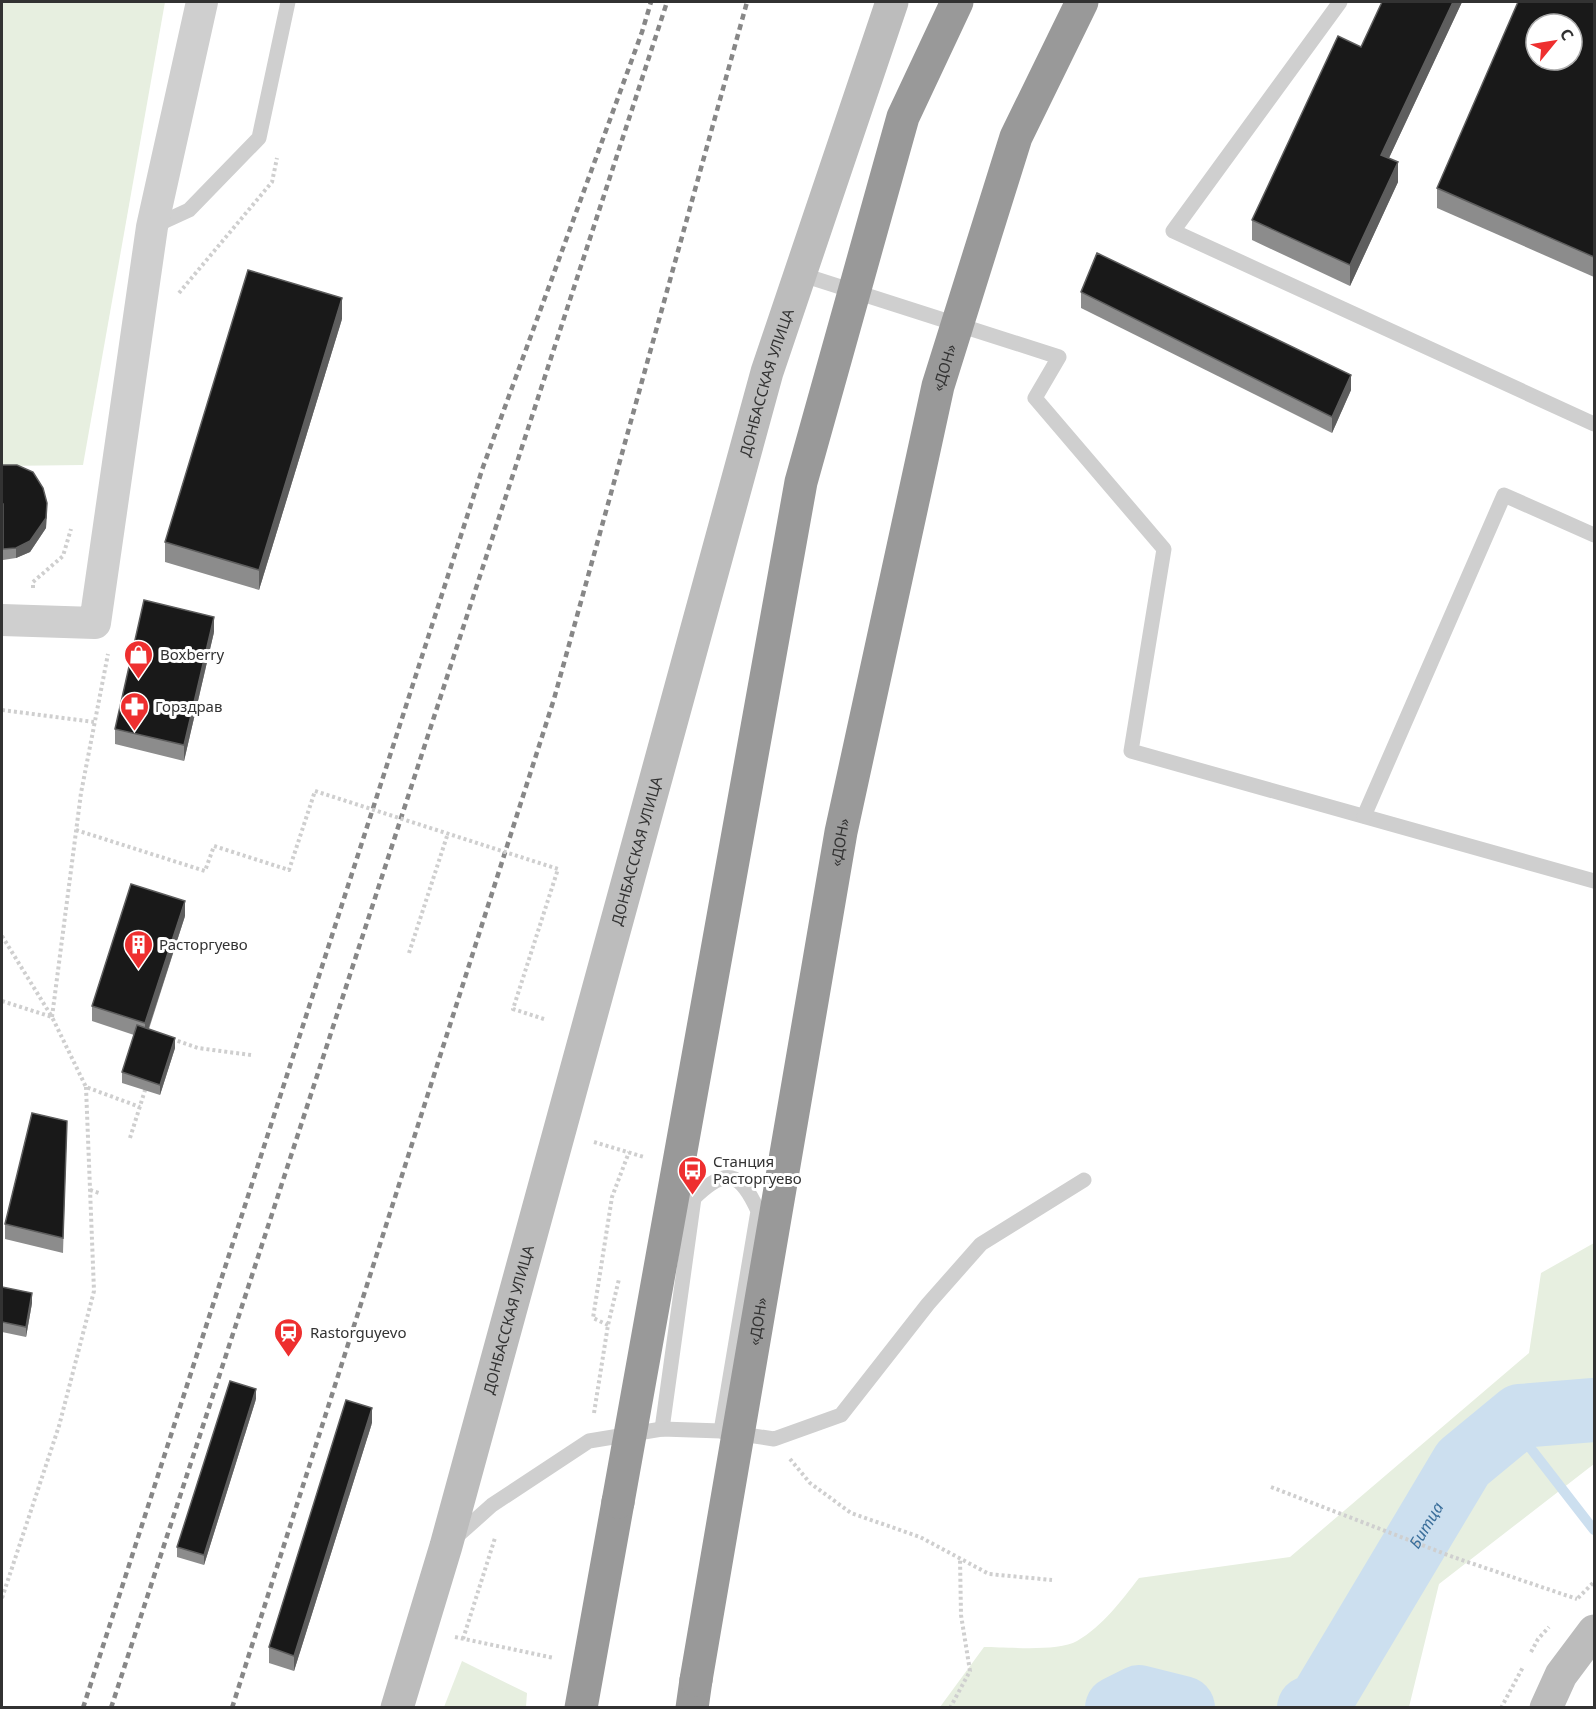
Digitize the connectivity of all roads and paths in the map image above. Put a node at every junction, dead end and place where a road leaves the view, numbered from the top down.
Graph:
1 (202, 2) edge
2 (288, 2) edge
3 (892, 2) edge
4 (957, 2) edge
5 (1082, 2) edge
6 (1340, 2) edge
7 (279, 148) dead end
8 (152, 227) junction
9 (800, 274) junction
10 (178, 294) dead end
11 (1594, 424) edge
12 (1594, 535) edge
13 (2, 620) edge
14 (109, 646) dead end
15 (2, 710) edge
16 (94, 722) junction
17 (1364, 816) junction
18 (76, 830) junction
19 (448, 833) junction
20 (1594, 881) edge
21 (2, 936) edge
22 (409, 953) dead end
23 (2, 1000) edge
24 (52, 1017) junction
25 (544, 1019) dead end
26 (162, 1036) edge
27 (251, 1055) dead end
28 (150, 1076) edge
29 (86, 1087) junction
30 (140, 1107) junction
31 (130, 1138) dead end
32 (591, 1141) dead end
33 (1084, 1180) dead end
34 (90, 1190) junction
35 (99, 1193) dead end
36 (608, 1325) dead end
37 (662, 1429) junction
38 (721, 1431) junction
39 (774, 1439) junction
40 (1271, 1487) dead end
41 (496, 1537) dead end
42 (446, 1546) junction
43 (960, 1558) junction
44 (1052, 1580) dead end
45 (1594, 1582) edge
46 (2, 1598) edge
47 (1594, 1631) edge
48 (449, 1636) dead end
49 (463, 1639) junction
50 (587, 1665) junction
51 (694, 1694) edge
52 (397, 1707) edge
53 (581, 1707) edge
54 (950, 1707) edge
55 (1546, 1707) edge

1 - 8 street
2 - 8 lane
3 - 9 street, ДОНБАССКАЯ УЛИЦА
4 - 50 highway, bridge
5 - 51 highway, «ДОН», bridge
6 - 11 lane
7 - 10 path
8 - 13 street
9 - 17 lane
9 - 42 street, ДОНБАССКАЯ УЛИЦА
12 - 17 lane
14 - 16 path
15 - 16 path
16 - 18 path
17 - 20 lane
18 - 19 path, bridge
18 - 24 path
19 - 22 path
19 - 25 path, bridge
21 - 24 path
23 - 24 path
24 - 29 path
26 - 27 path
28 - 30 path
29 - 30 path
29 - 34 path
30 - 31 path
32 - 36 path
33 - 39 lane
34 - 35 path
34 - 46 path
37 - 38 lane
37 - 38 lane
37 - 42 lane
38 - 39 lane
39 - 43 path
40 - 45 path
41 - 49 path
42 - 52 street, ДОНБАССКАЯ УЛИЦА
43 - 44 path
43 - 54 path
47 - 55 street
48 - 49 path
49 - 50 path
50 - 53 highway

